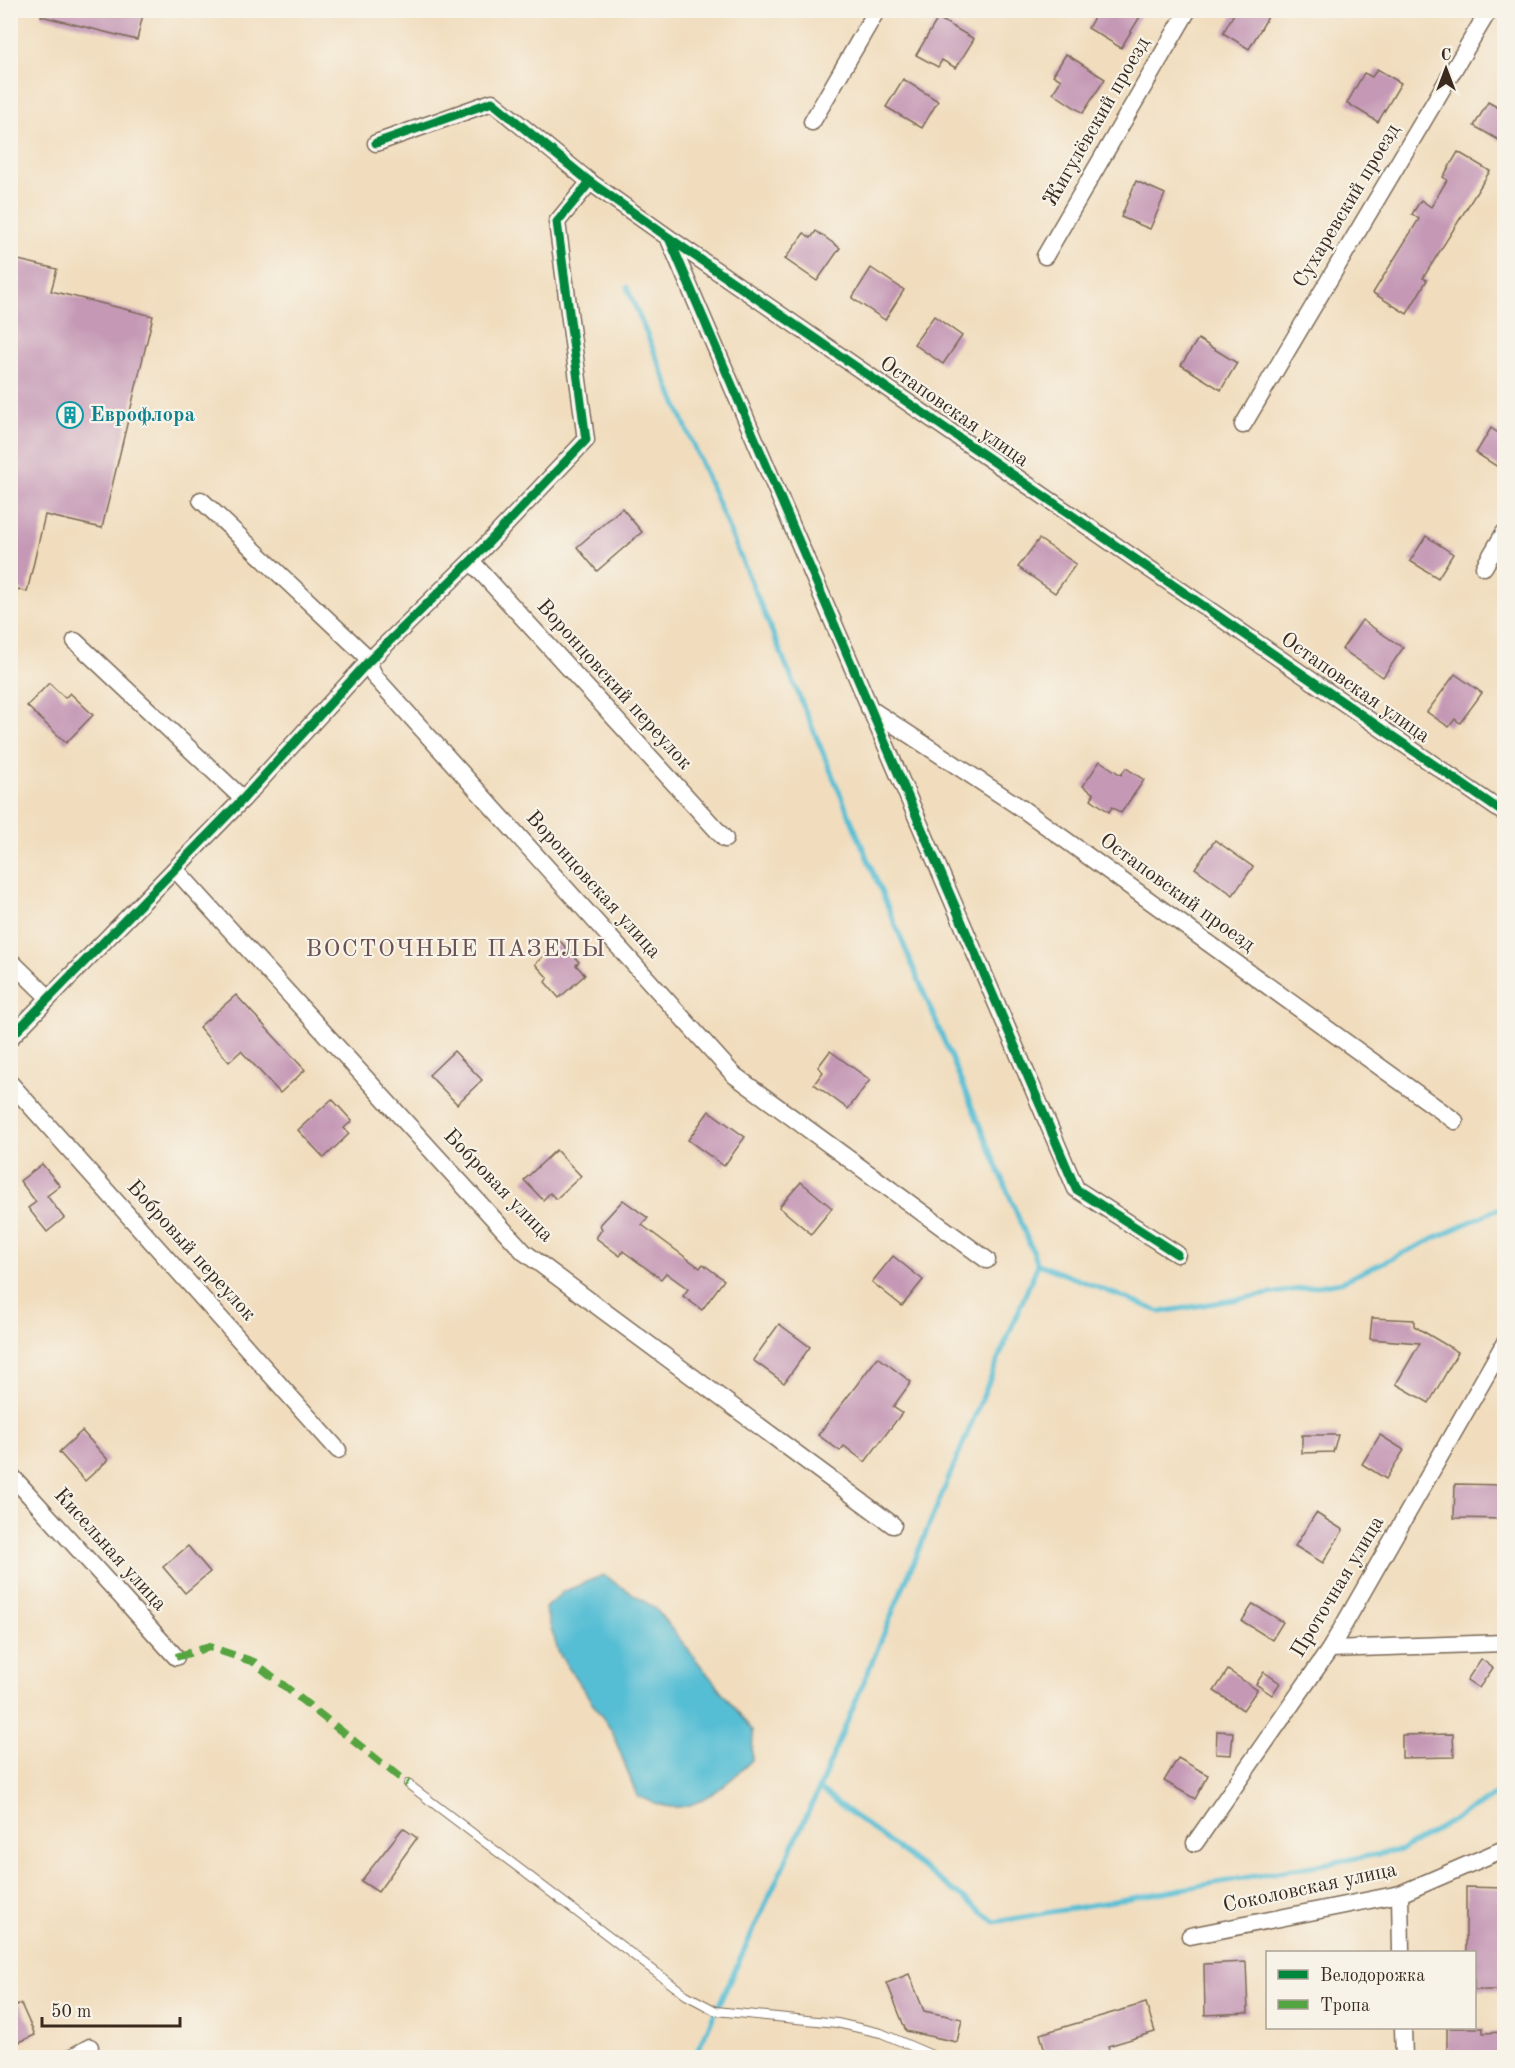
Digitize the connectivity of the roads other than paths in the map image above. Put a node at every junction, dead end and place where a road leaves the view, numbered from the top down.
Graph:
1 (877, 10) edge
2 (1188, 10) edge
3 (1489, 10) edge
4 (812, 122) dead end
5 (376, 143) dead end
6 (590, 182) junction
7 (669, 238) junction
8 (1045, 256) dead end
9 (1243, 425) dead end
10 (201, 500) dead end
11 (1504, 533) edge
12 (471, 561) junction
13 (1484, 567) dead end
14 (75, 641) dead end
15 (368, 662) junction
16 (869, 708) junction
17 (243, 799) junction
18 (1504, 813) edge
19 (725, 839) dead end
20 (175, 869) junction
21 (10, 960) edge
22 (48, 997) junction
23 (10, 1038) edge
24 (10, 1083) edge
25 (1455, 1121) dead end
26 (1177, 1254) dead end
27 (987, 1260) dead end
28 (1504, 1344) edge
29 (338, 1450) dead end
30 (10, 1474) edge
31 (893, 1525) dead end
32 (1504, 1643) edge
33 (1330, 1649) junction
34 (176, 1657) dead end
35 (408, 1784) dead end
36 (1195, 1843) dead end
37 (1504, 1849) edge
38 (1400, 1894) junction
39 (1190, 1936) dead end
40 (1401, 1951) edge
41 (1403, 2029) edge
42 (90, 2047) dead end
43 (70, 2058) edge
44 (939, 2058) edge
45 (1404, 2058) edge

1 - 4 street
2 - 8 street, Жигулёвский проезд
3 - 9 street, Сухаревский проезд
5 - 6 street, Остаповская улица
6 - 7 street, Остаповская улица
6 - 12 street
7 - 16 street
7 - 18 street, Остаповская улица
10 - 15 street, Воронцовская улица
11 - 13 street
12 - 15 street
12 - 19 street, Воронцовский переулок
14 - 17 street
15 - 17 street
15 - 27 street, Воронцовская улица
16 - 25 street, Остаповский проезд
16 - 26 street
17 - 20 street
20 - 22 street
20 - 31 street, Бобровая улица
21 - 22 street
22 - 23 street
24 - 29 street, Бобровый переулок
28 - 33 street, Проточная улица
30 - 34 street, Кисельная улица
32 - 33 street
33 - 36 street, Проточная улица
35 - 44 lane
37 - 38 street, Соколовская улица
38 - 39 street, Соколовская улица
38 - 40 street
41 - 45 street
42 - 43 street

